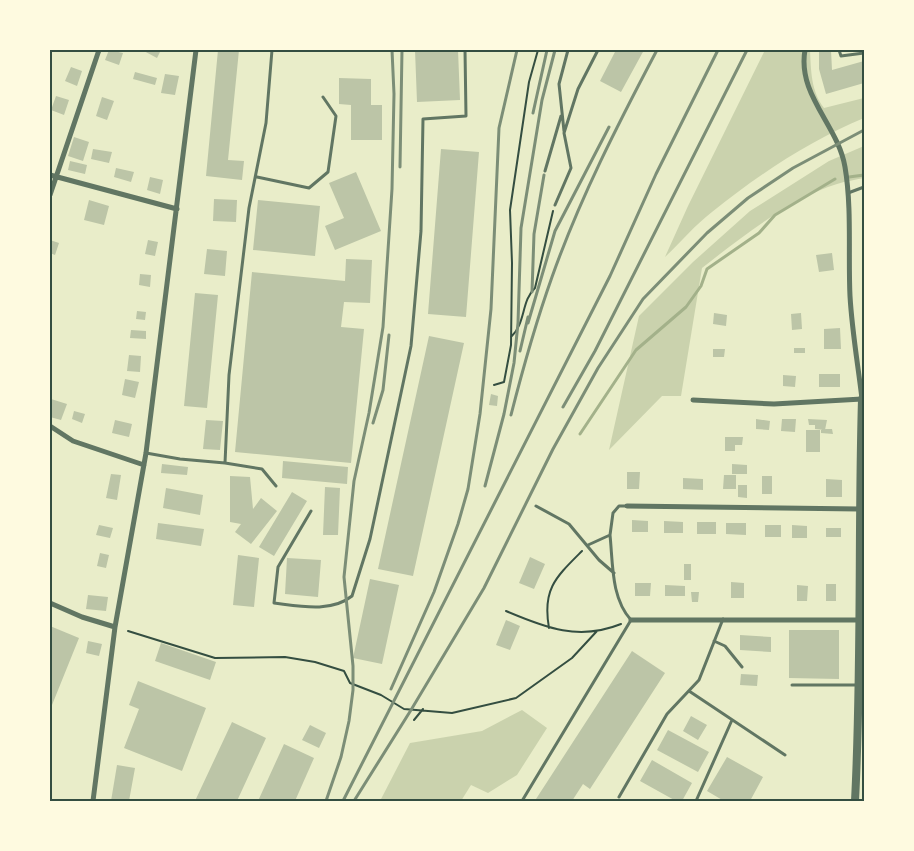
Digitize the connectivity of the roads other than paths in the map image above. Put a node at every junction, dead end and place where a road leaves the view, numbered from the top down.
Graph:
1 (99, 50) edge
2 (196, 50) edge
3 (272, 50) edge
4 (465, 50) edge
5 (568, 50) edge
6 (598, 50) edge
7 (805, 50) edge
8 (839, 50) edge
9 (864, 53) edge
10 (323, 97) dead end
11 (562, 113) junction
12 (564, 133) junction
13 (545, 171) dead end
14 (50, 174) edge
15 (56, 176) junction
16 (257, 178) junction
17 (864, 187) edge
18 (847, 193) junction
19 (50, 195) edge
20 (555, 205) road end
21 (177, 209) junction
22 (863, 399) edge
23 (693, 400) dead end
24 (50, 426) edge
25 (146, 453) junction
26 (225, 463) junction
27 (144, 465) junction
28 (276, 486) dead end
29 (536, 506) dead end
30 (626, 506) joint
31 (859, 509) junction
32 (312, 511) dead end
33 (610, 535) junction
34 (588, 545) junction
35 (614, 574) junction
36 (50, 604) edge
37 (723, 619) junction
38 (631, 620) junction
39 (859, 620) junction
40 (116, 626) junction
41 (714, 641) junction
42 (742, 667) dead end
43 (792, 685) dead end
44 (859, 685) junction
45 (689, 691) junction
46 (732, 720) junction
47 (785, 755) dead end
48 (619, 797) dead end
49 (93, 801) edge
50 (522, 801) edge
51 (696, 801) edge
52 (855, 801) edge

1 - 15 street
2 - 21 street
3 - 16 lane
4 - 32 lane
5 - 11 lane
6 - 12 lane
7 - 18 street
8 - 9 lane
10 - 16 lane
11 - 12 lane
11 - 13 lane
12 - 20 lane
14 - 15 street
15 - 19 street
15 - 21 street
16 - 26 lane
17 - 18 lane
18 - 22 street
21 - 25 street
22 - 23 street
22 - 31 street
24 - 27 street
25 - 26 lane
25 - 27 street
26 - 28 lane
27 - 40 street
29 - 34 lane
30 - 31 street
30 - 33 lane
31 - 39 street
33 - 34 lane
33 - 35 lane
34 - 35 lane
35 - 38 lane
36 - 40 street
37 - 38 street
37 - 39 street
37 - 41 lane
38 - 50 lane
39 - 44 street
40 - 49 street
41 - 42 lane
41 - 45 lane
43 - 44 lane
44 - 52 street
45 - 46 lane
45 - 48 lane
46 - 47 lane
46 - 51 lane

